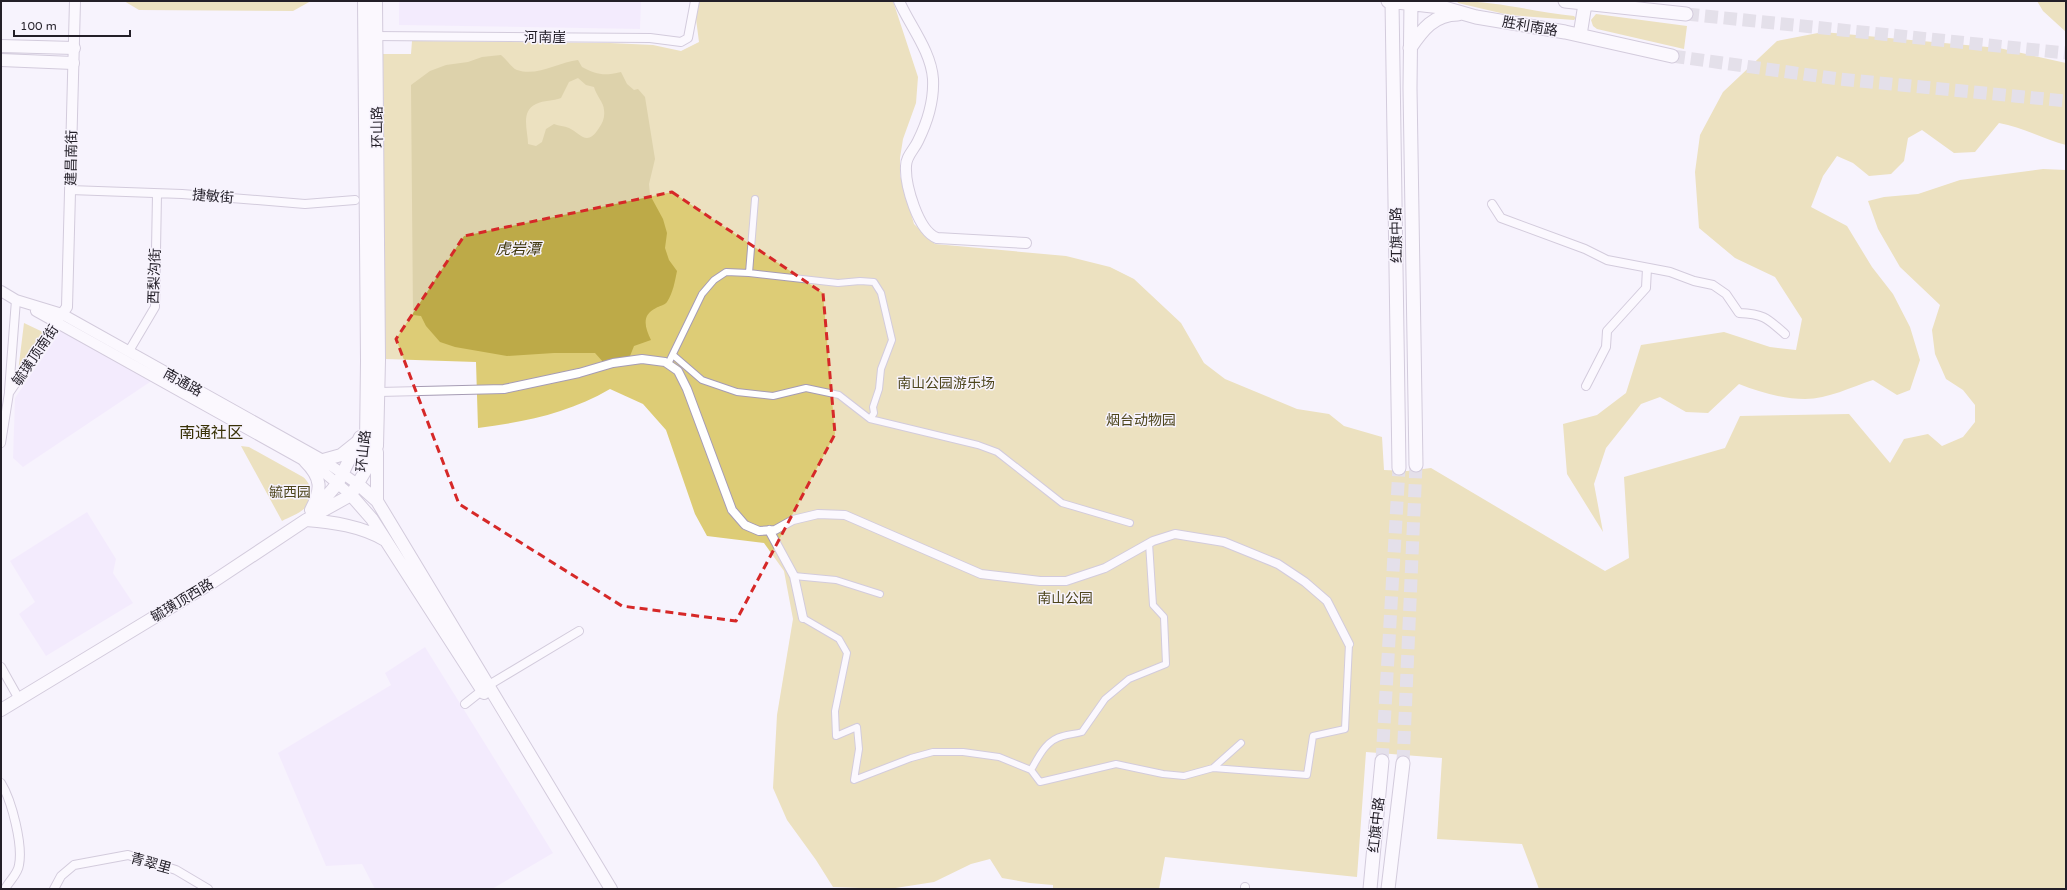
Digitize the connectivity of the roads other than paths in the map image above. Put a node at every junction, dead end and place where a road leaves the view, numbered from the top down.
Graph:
1 (75, 1) edge
2 (364, 1) edge
3 (376, 1) edge
4 (695, 1) edge
5 (899, 1) edge
6 (1391, 1) edge
7 (1565, 1) edge
8 (1411, 2) edge
9 (1585, 4) junction
10 (1463, 14) junction
11 (1686, 14) tunnel mouth
12 (370, 36) junction
13 (1580, 36) junction
14 (1, 46) edge
15 (74, 48) junction
16 (1410, 48) junction
17 (1672, 56) tunnel mouth
18 (1, 60) edge
19 (73, 63) junction
20 (70, 190) junction
21 (157, 194) junction
22 (355, 200) dead end
23 (755, 200) dead end
24 (1492, 204) dead end
25 (1026, 243) dead end
26 (1647, 268) junction
27 (749, 273) junction
28 (1, 291) edge
29 (16, 300) junction
30 (59, 318) junction
31 (1784, 334) dead end
32 (129, 351) junction
33 (673, 355) junction
34 (668, 364) junction
35 (1586, 386) dead end
36 (379, 392) junction
37 (9, 393) junction
38 (870, 419) junction
39 (366, 425) junction
40 (360, 437) junction
41 (1, 443) edge
42 (378, 446) junction
43 (323, 460) junction
44 (305, 461) junction
45 (1416, 465) tunnel mouth
46 (1399, 468) tunnel mouth
47 (341, 478) junction
48 (359, 485) junction
49 (351, 495) junction
50 (377, 501) junction
51 (306, 520) junction
52 (1130, 523) dead end
53 (769, 530) junction
54 (387, 541) junction
55 (1149, 543) junction
56 (794, 576) junction
57 (880, 594) dead end
58 (803, 618) joint
59 (579, 631) dead end
60 (1349, 644) joint
61 (1, 667) edge
62 (486, 687) junction
63 (19, 699) junction
64 (465, 704) dead end
65 (1, 710) edge
66 (1241, 743) dead end
67 (1382, 761) tunnel mouth
68 (1403, 763) tunnel mouth
69 (1213, 768) junction
70 (1031, 770) junction
71 (1, 783) edge
72 (5, 889) edge
73 (54, 889) edge
74 (208, 889) edge
75 (602, 889) edge
76 (611, 889) edge
77 (1370, 889) edge
78 (1388, 889) edge

1 - 15 street, 建昌南街
2 - 12 main road, 环山路
3 - 12 main road, 环山路
4 - 12 street, 河南崖
5 - 25 street
6 - 8 main road, 胜利南路
6 - 46 main road, 红旗中路
7 - 9 main road
8 - 10 main road, 胜利南路
8 - 16 main road, 红旗中路
9 - 11 main road
9 - 13 main road
10 - 13 main road, 胜利南路
10 - 16 main road
12 - 36 main road, 环山路
12 - 39 main road, 环山路
13 - 17 main road, 胜利南路
14 - 15 main road
15 - 19 street, 建昌南街
16 - 45 main road, 红旗中路
18 - 19 main road
19 - 20 street, 建昌南街
20 - 21 street, 捷敏街
20 - 30 street, 建昌南街
21 - 22 street, 捷敏街
21 - 32 street, 西梨沟街
23 - 27 street
24 - 26 street
26 - 31 street
26 - 35 street
27 - 33 street
27 - 38 street
28 - 29 street, 南通路
29 - 30 street, 南通路
29 - 37 street
30 - 32 street, 南通路
30 - 37 street, 毓璜顶南街
30 - 44 street
32 - 43 street, 南通路
33 - 34 street
33 - 38 street
34 - 36 street
34 - 53 street
36 - 42 main road, 环山路
37 - 41 street, 毓璜顶南街
38 - 52 street
39 - 40 main road
39 - 48 main road, 环山路
40 - 43 main road
40 - 47 main road, 环山路
42 - 48 main road, 环山路
42 - 50 main road
43 - 47 street, 南通路
44 - 47 street
44 - 51 main road
47 - 48 street, 南通路
47 - 49 street
47 - 51 main road, 环山路
48 - 49 main road, 毓璜顶西路
48 - 50 main road
49 - 51 main road, 毓璜顶西路
49 - 54 main road
50 - 62 main road
51 - 54 main road
51 - 63 main road, 毓璜顶西路
53 - 55 street
53 - 56 street
54 - 62 main road
55 - 60 street
55 - 70 street
56 - 57 street
56 - 58 street
58 - 70 street
59 - 62 street
60 - 69 street
61 - 63 street
62 - 64 street
62 - 75 main road
62 - 76 main road
63 - 65 main road, 毓璜顶西路
66 - 69 street
67 - 77 main road, 红旗中路
68 - 78 main road, 红旗中路
69 - 70 street
71 - 72 street
73 - 74 street, 青翠里

